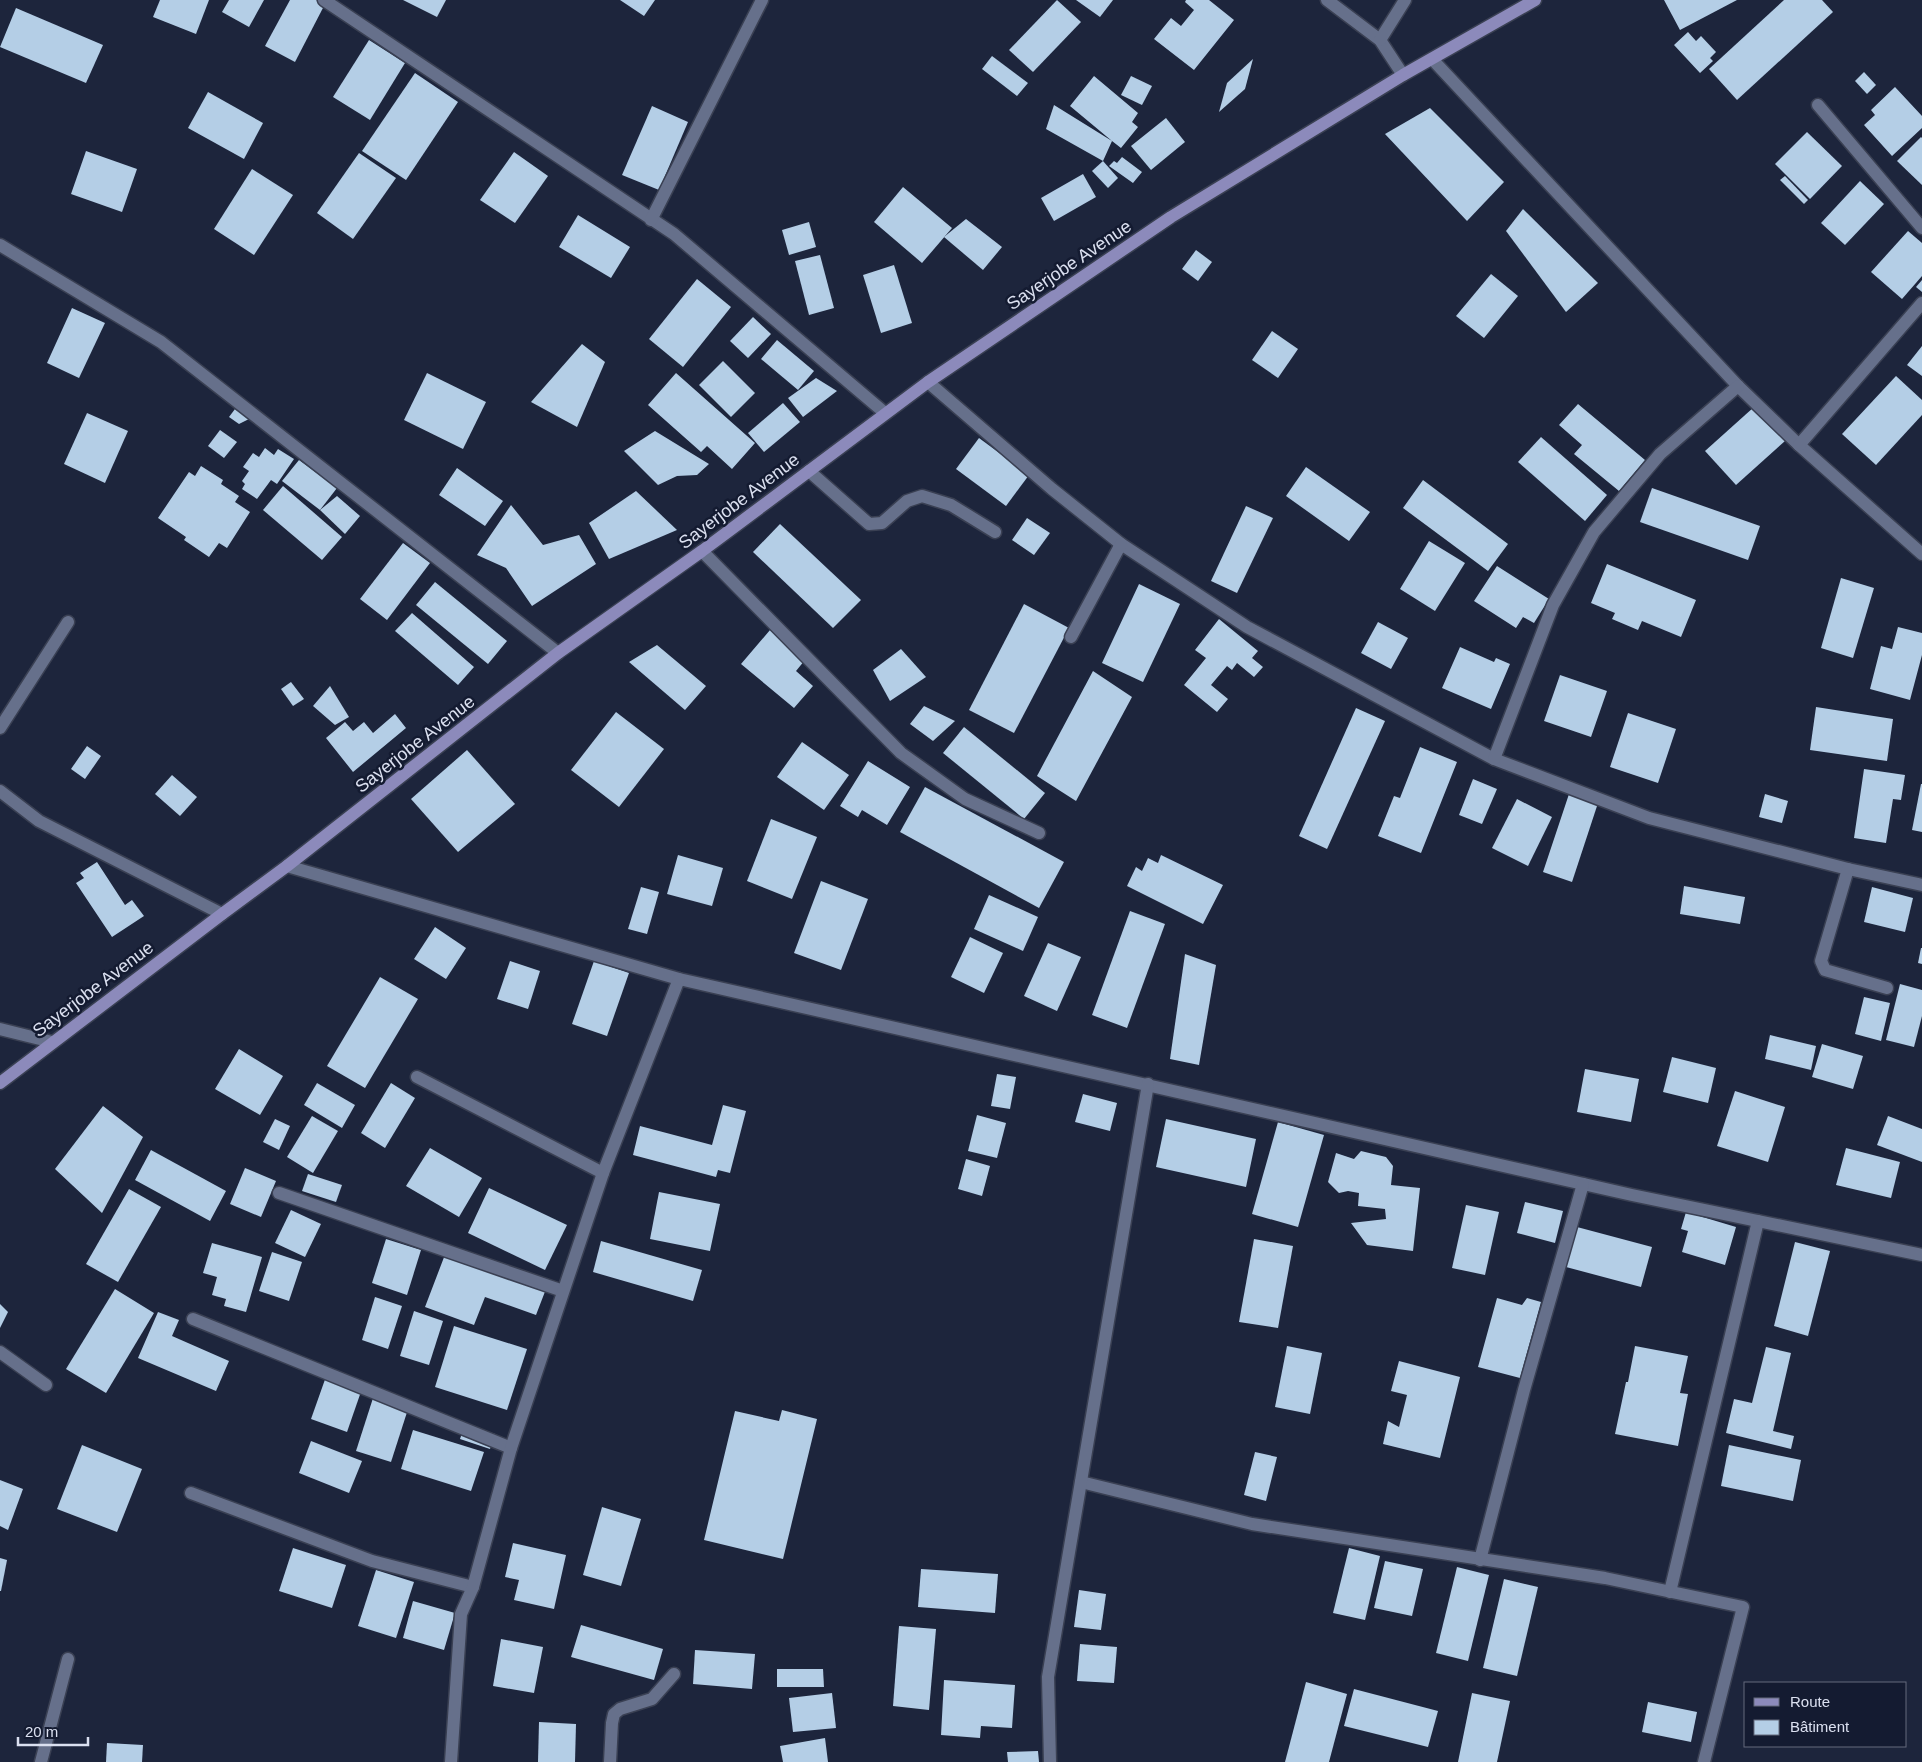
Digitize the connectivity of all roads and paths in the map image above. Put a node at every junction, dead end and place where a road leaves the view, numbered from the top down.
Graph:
1 (324, 0) edge
2 (762, 0) edge
3 (1327, 0) edge
4 (1404, 0) edge
5 (1535, 0) edge
6 (1380, 40) junction
7 (1432, 59) junction
8 (1403, 75) junction
9 (1818, 105) dead end
10 (651, 220) junction
11 (1922, 228) edge
12 (0, 245) edge
13 (1922, 303) edge
14 (928, 382) junction
15 (1738, 386) junction
16 (885, 413) junction
17 (1799, 445) junction
18 (809, 471) junction
19 (995, 532) dead end
20 (1121, 544) junction
21 (702, 551) junction
22 (1922, 554) edge
23 (68, 622) dead end
24 (1071, 637) dead end
25 (558, 653) junction
26 (0, 728) edge
27 (1494, 759) junction
28 (0, 791) edge
29 (1039, 833) dead end
30 (287, 866) junction
31 (1848, 869) junction
32 (1922, 885) edge
33 (222, 914) junction
34 (679, 979) junction
35 (1887, 988) dead end
36 (0, 1029) edge
37 (52, 1042) junction
38 (417, 1078) dead end
39 (0, 1083) edge
40 (1148, 1084) junction
41 (603, 1172) junction
42 (1583, 1184) junction
43 (279, 1193) dead end
44 (1758, 1221) junction
45 (1922, 1255) edge
46 (563, 1290) junction
47 (193, 1318) dead end
48 (0, 1352) edge
49 (46, 1385) dead end
50 (510, 1448) junction
51 (1080, 1482) junction
52 (191, 1493) dead end
53 (1480, 1560) junction
54 (473, 1587) junction
55 (1670, 1592) junction
56 (68, 1659) dead end
57 (674, 1674) dead end
58 (40, 1762) edge
59 (451, 1762) edge
60 (610, 1762) edge
61 (1050, 1762) edge
62 (1704, 1762) edge

1 - 10 street
2 - 10 street
3 - 6 street
4 - 6 street
5 - 7 main road, Sayerjobe Avenue
6 - 8 street
7 - 8 main road, Sayerjobe Avenue
7 - 15 street
8 - 14 main road, Sayerjobe Avenue
9 - 11 street
10 - 16 street
12 - 25 street
13 - 17 street
14 - 16 main road, Sayerjobe Avenue
14 - 20 street
15 - 17 street
15 - 27 street
16 - 18 main road, Sayerjobe Avenue
17 - 22 street
18 - 19 street
18 - 21 main road, Sayerjobe Avenue
20 - 24 street
20 - 27 street
21 - 25 main road, Sayerjobe Avenue
21 - 29 street
23 - 26 street
25 - 30 main road, Sayerjobe Avenue
27 - 31 street
28 - 33 street
30 - 33 main road, Sayerjobe Avenue
30 - 34 street
31 - 32 street
31 - 35 street
33 - 37 main road, Sayerjobe Avenue
34 - 40 street
34 - 41 street
36 - 37 street
37 - 39 main road, Sayerjobe Avenue
38 - 41 street
40 - 42 street
40 - 51 street
41 - 46 street
42 - 44 street
42 - 53 street
43 - 46 street
44 - 45 street
44 - 55 street
46 - 50 street
47 - 50 street
48 - 49 street
50 - 54 street
51 - 53 street
51 - 61 street
52 - 54 street
53 - 55 street
54 - 59 street
55 - 62 street
56 - 58 street
57 - 60 street

